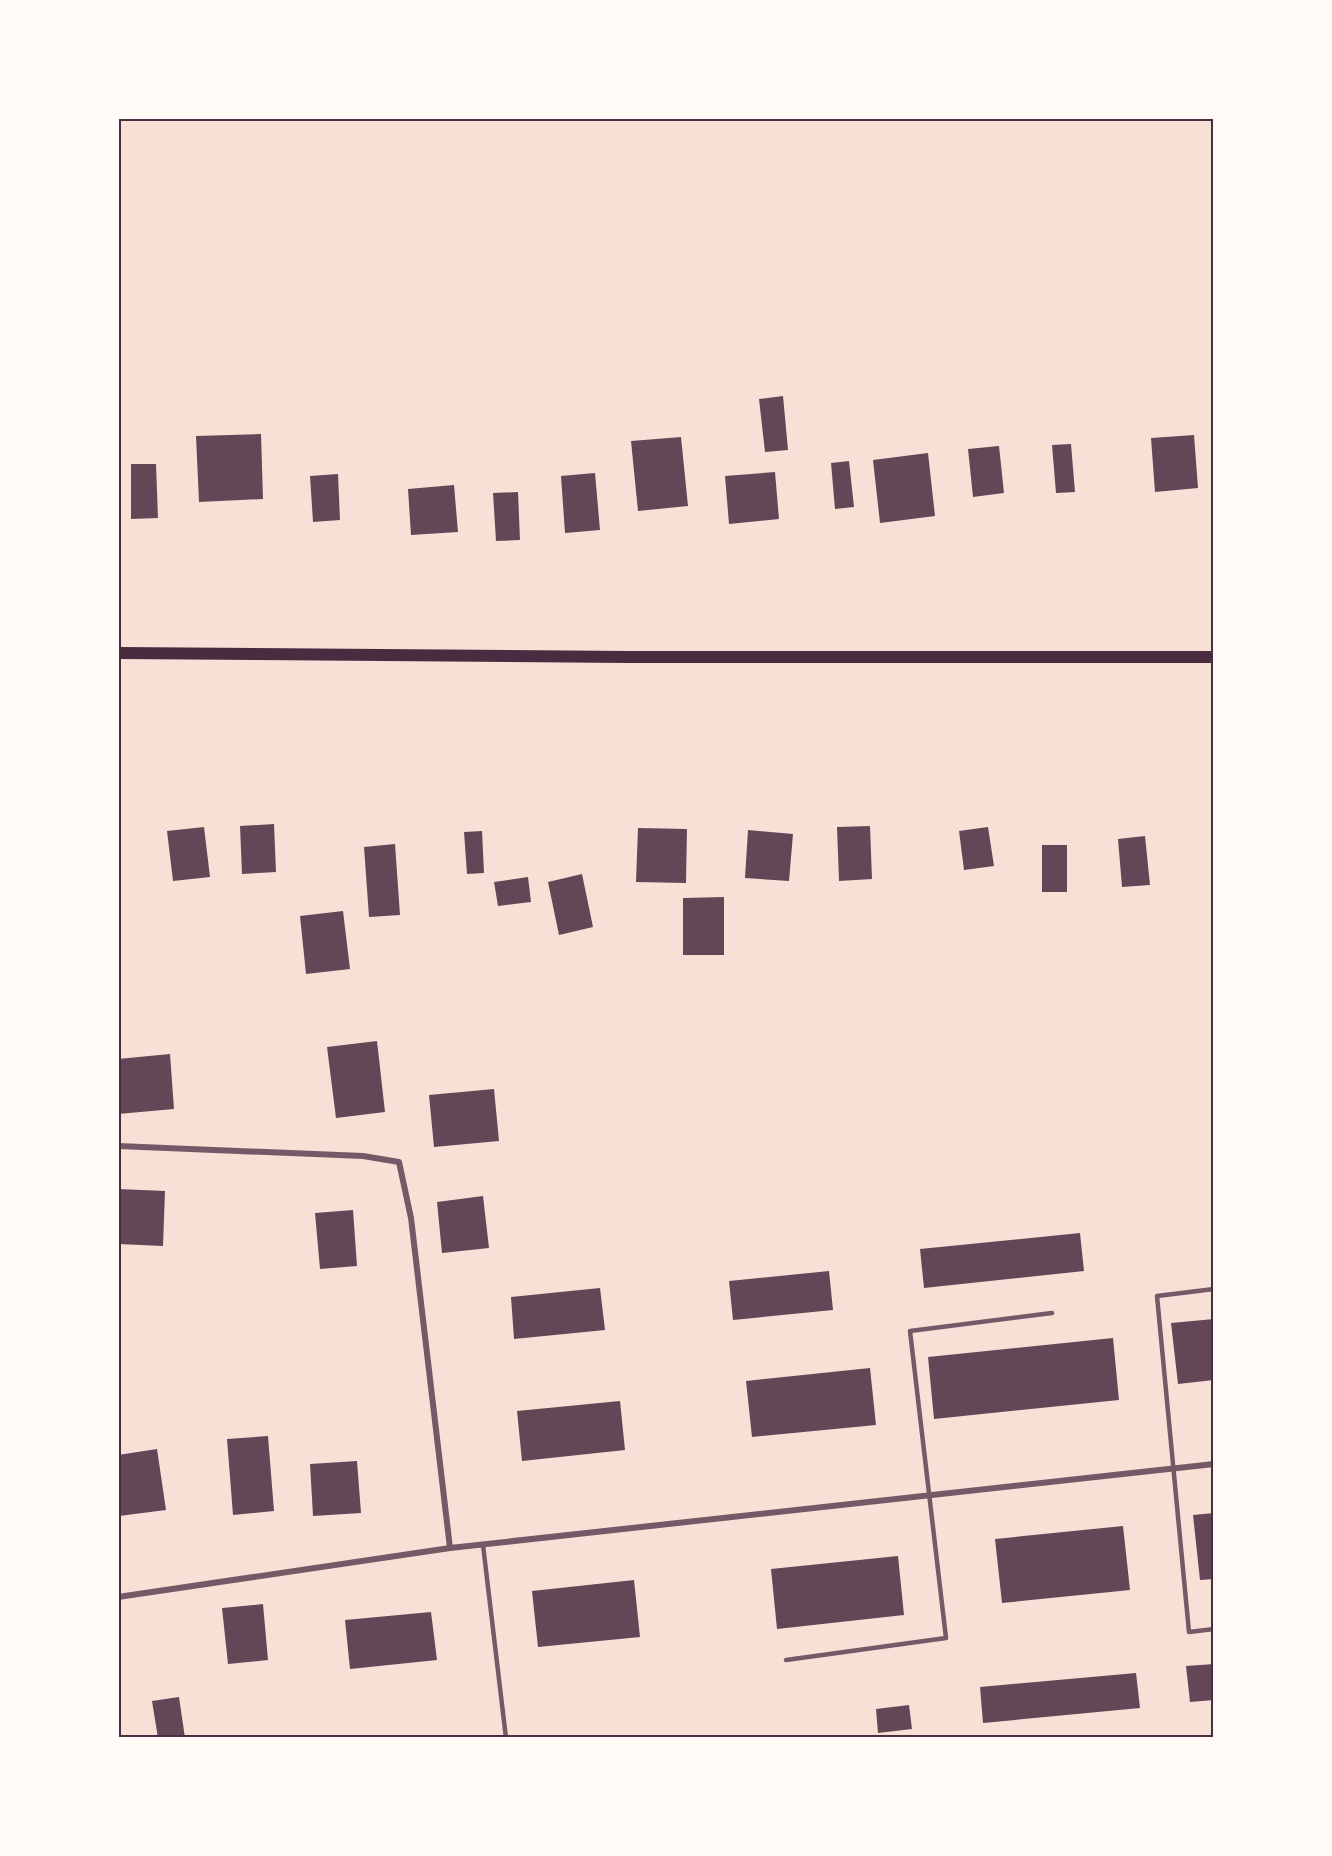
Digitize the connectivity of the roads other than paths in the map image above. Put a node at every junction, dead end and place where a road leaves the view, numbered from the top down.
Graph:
1 (118, 653) edge
2 (1214, 657) edge
3 (118, 1146) edge
4 (1214, 1289) edge
5 (1052, 1314) dead end
6 (1214, 1464) edge
7 (1174, 1468) junction
8 (928, 1496) junction
9 (483, 1545) junction
10 (450, 1548) junction
11 (118, 1597) edge
12 (1214, 1629) edge
13 (786, 1660) dead end
14 (506, 1737) edge

1 - 2 main road
3 - 10 street
4 - 7 lane
5 - 8 lane
6 - 7 street
7 - 8 street
7 - 12 lane
8 - 9 street
8 - 13 lane
9 - 10 street
9 - 14 lane
10 - 11 street

